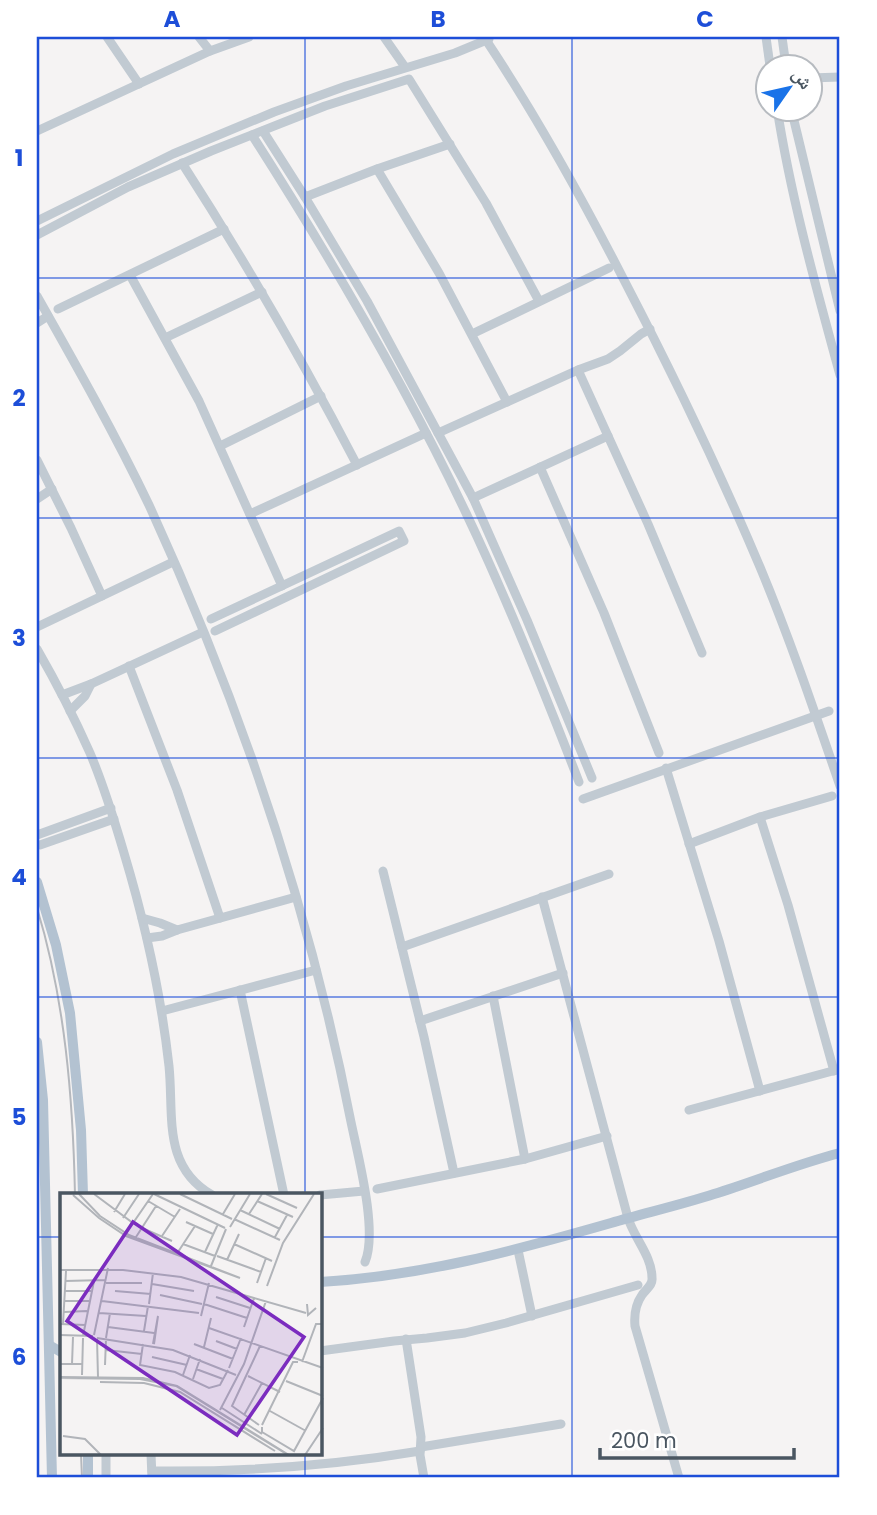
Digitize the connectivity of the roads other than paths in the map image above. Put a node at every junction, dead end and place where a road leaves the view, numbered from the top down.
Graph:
1 (107, 37) edge
2 (199, 37) edge
3 (249, 37) edge
4 (384, 37) edge
5 (488, 38) edge
6 (210, 51) junction
7 (405, 67) junction
8 (139, 84) junction
9 (37, 117) edge
10 (780, 122) edge
11 (794, 122) edge
12 (40, 130) edge
13 (263, 131) junction
14 (252, 135) junction
15 (450, 144) junction
16 (182, 163) junction
17 (285, 165) junction
18 (377, 169) junction
19 (275, 170) junction
20 (808, 179) junction
21 (791, 180) junction
22 (811, 194) junction
23 (305, 197) junction
24 (796, 199) junction
25 (37, 220) edge
26 (224, 229) junction
27 (37, 235) edge
28 (609, 268) dead end
29 (130, 275) junction
30 (262, 292) junction
31 (37, 296) edge
32 (539, 301) junction
33 (58, 309) dead end
34 (840, 311) edge
35 (48, 316) junction
36 (37, 323) edge
37 (650, 329) junction
38 (472, 334) junction
39 (165, 338) junction
40 (578, 370) junction
41 (840, 375) edge
42 (321, 396) junction
43 (507, 402) junction
44 (426, 433) junction
45 (438, 433) junction
46 (608, 436) junction
47 (219, 446) junction
48 (37, 460) edge
49 (357, 465) junction
50 (540, 467) junction
51 (52, 489) junction
52 (473, 498) junction
53 (37, 499) edge
54 (250, 514) junction
55 (173, 562) junction
56 (282, 586) junction
57 (102, 596) junction
58 (245, 603) junction
59 (250, 614) junction
60 (211, 619) dead end
61 (37, 627) edge
62 (215, 631) dead end
63 (203, 632) junction
64 (37, 649) edge
65 (702, 653) dead end
66 (129, 666) junction
67 (91, 684) junction
68 (62, 695) junction
69 (70, 711) junction
70 (829, 711) dead end
71 (816, 715) junction
72 (578, 744) junction
73 (566, 748) junction
74 (660, 753) dead end
75 (666, 768) junction
76 (592, 778) dead end
77 (579, 782) dead end
78 (840, 786) edge
79 (832, 796) dead end
80 (583, 799) dead end
81 (111, 808) junction
82 (760, 817) junction
83 (114, 819) junction
84 (37, 835) edge
85 (689, 844) junction
86 (40, 845) dead end
87 (383, 871) dead end
88 (609, 874) dead end
89 (37, 882) edge
90 (296, 897) junction
91 (542, 897) junction
92 (142, 918) junction
93 (220, 918) junction
94 (177, 930) junction
95 (147, 938) junction
96 (402, 947) junction
97 (316, 970) junction
98 (563, 973) junction
99 (240, 990) junction
100 (493, 996) junction
101 (162, 1011) junction
102 (420, 1020) junction
103 (37, 1042) edge
104 (837, 1070) edge
105 (760, 1091) junction
106 (689, 1110) dead end
107 (607, 1136) junction
108 (840, 1153) edge
109 (525, 1159) junction
110 (454, 1173) junction
111 (377, 1189) dead end
112 (364, 1191) junction
113 (83, 1193) edge
114 (210, 1193) edge
115 (284, 1193) edge
116 (322, 1195) edge
117 (628, 1218) junction
118 (518, 1250) junction
119 (365, 1262) dead end
120 (322, 1282) edge
121 (638, 1285) dead end
122 (532, 1316) junction
123 (406, 1339) junction
124 (49, 1345) junction
125 (60, 1351) edge
126 (322, 1352) edge
127 (561, 1424) dead end
128 (420, 1449) junction
129 (88, 1456) edge
130 (106, 1456) edge
131 (151, 1456) edge
132 (152, 1475) edge
133 (52, 1478) edge
134 (88, 1478) edge
135 (106, 1478) edge
136 (424, 1478) edge
137 (680, 1478) edge

1 - 8 street
2 - 6 street
3 - 6 street
4 - 7 street
5 - 7 street
5 - 37 street
6 - 8 street
7 - 25 street
8 - 12 street
9 - 12 street
10 - 21 street
11 - 20 street
13 - 14 street
13 - 15 street
13 - 17 street
14 - 16 street
14 - 19 street
15 - 18 street
15 - 32 street
16 - 26 street
16 - 27 street
17 - 19 street
17 - 23 street
18 - 23 street
18 - 38 street
19 - 44 street
20 - 21 street
20 - 22 street
21 - 24 street
22 - 24 street
22 - 34 street
23 - 45 street
24 - 41 street
26 - 29 street
26 - 30 street
28 - 32 street
29 - 33 street
29 - 39 street
30 - 39 street
30 - 42 street
31 - 35 street
32 - 38 street
35 - 36 street
35 - 55 street
37 - 40 street
37 - 71 street
38 - 43 street
39 - 47 street
40 - 43 street
40 - 46 street
42 - 47 street
42 - 49 street
43 - 45 street
44 - 49 street
44 - 73 street
45 - 52 street
46 - 50 street
46 - 65 street
47 - 54 street
48 - 51 street
49 - 54 street
50 - 52 street
50 - 74 street
51 - 53 street
51 - 57 street
52 - 72 street
54 - 56 street
55 - 57 street
55 - 63 street
56 - 58 street
56 - 59 street
57 - 61 street
58 - 59 street
58 - 60 street
59 - 62 street
63 - 66 street
63 - 90 street
64 - 68 street
66 - 67 street
66 - 93 street
67 - 68 street
67 - 69 street
68 - 69 street
69 - 81 street
70 - 71 street
71 - 75 street
71 - 78 street
72 - 73 street
72 - 76 street
73 - 77 street
75 - 80 street
75 - 85 street
79 - 82 street
81 - 83 street
81 - 84 street
82 - 85 street
82 - 104 street
83 - 86 street
83 - 92 street
85 - 105 street
87 - 96 street
88 - 91 street
89 - 113 main road
90 - 93 street
90 - 97 street
91 - 96 street
91 - 98 street
92 - 94 street
92 - 95 street
93 - 94 street
94 - 95 street
95 - 101 street
96 - 102 street
97 - 99 street
97 - 112 street
98 - 100 street
98 - 107 street
99 - 101 street
99 - 115 street
100 - 102 street
100 - 109 street
101 - 114 street
102 - 110 street
103 - 124 main road
104 - 105 street
105 - 106 street
107 - 109 street
107 - 117 street
108 - 117 main road
109 - 110 street
110 - 111 street
112 - 116 street
112 - 119 street
117 - 118 main road
117 - 137 street
118 - 120 main road
118 - 122 street
121 - 122 street
122 - 123 street
123 - 126 street
123 - 128 street
124 - 125 main road
124 - 133 main road
127 - 128 street
128 - 132 street
128 - 136 street
129 - 134 main road
130 - 135 street
131 - 132 street

